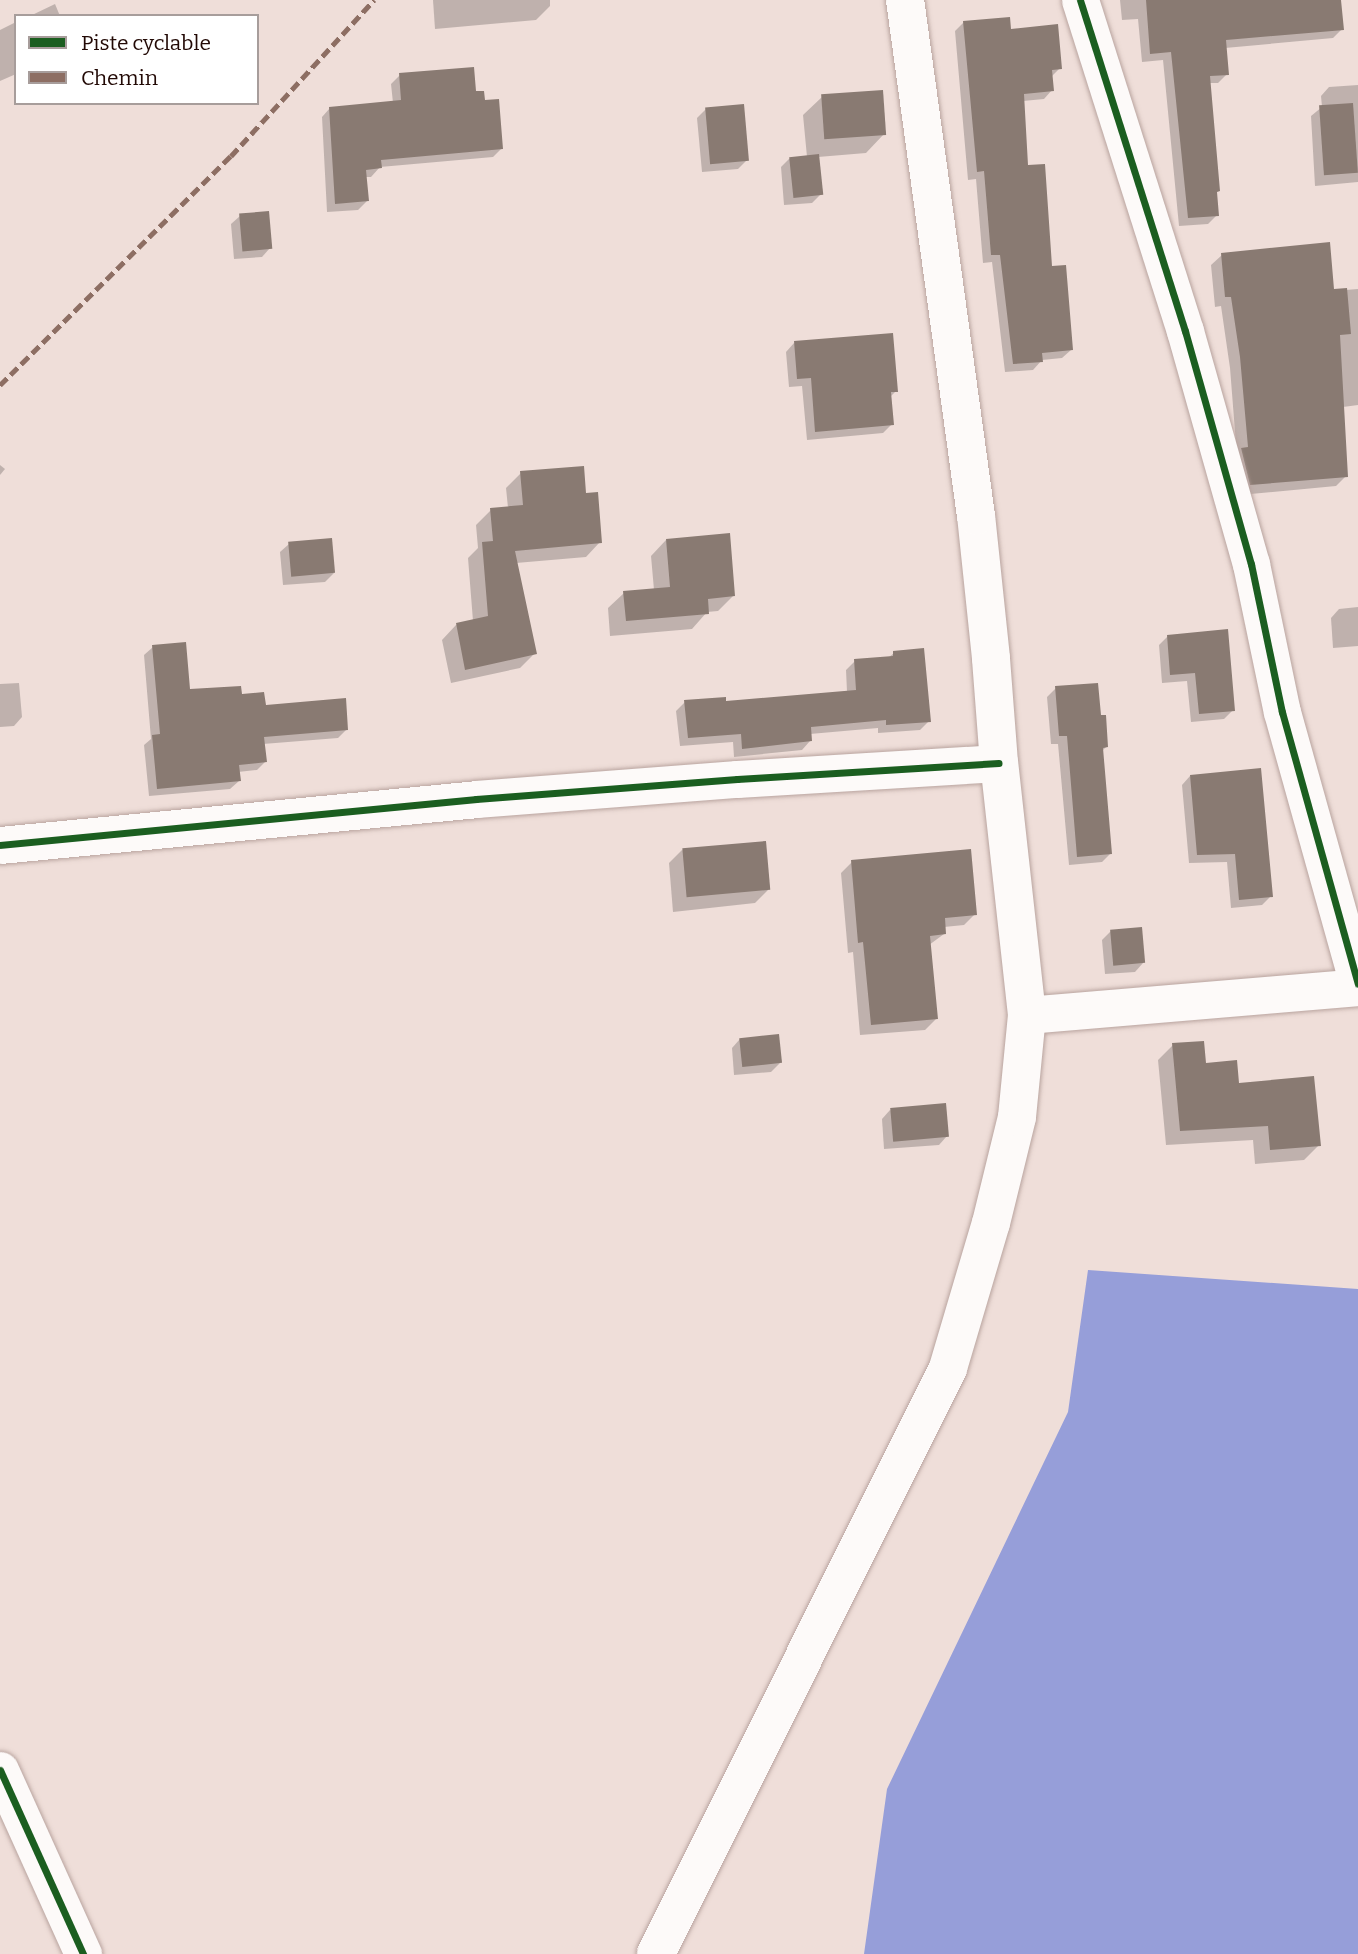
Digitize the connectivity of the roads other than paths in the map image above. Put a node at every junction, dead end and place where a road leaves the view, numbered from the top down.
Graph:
1 (905, 0) edge
2 (1080, 0) edge
3 (999, 763) junction
4 (0, 845) edge
5 (1358, 986) edge
6 (1027, 1015) junction
7 (0, 1770) edge
8 (83, 1954) edge
9 (656, 1954) edge

1 - 3 main road
2 - 5 street
3 - 4 street
3 - 6 main road
5 - 6 street
6 - 9 main road
7 - 8 street

